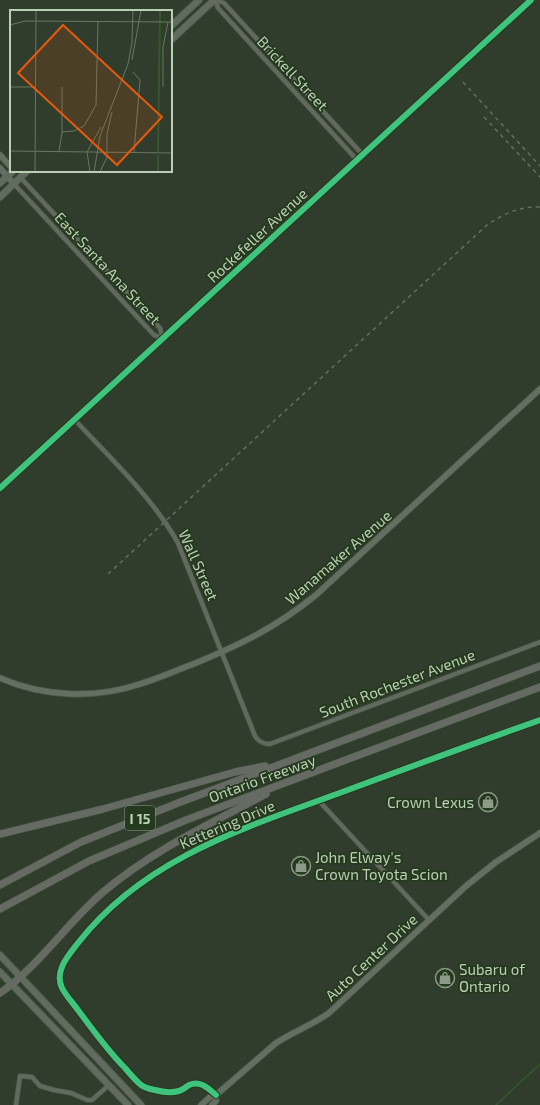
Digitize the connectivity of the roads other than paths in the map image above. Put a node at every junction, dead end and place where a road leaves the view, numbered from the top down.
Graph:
1 (199, 0) edge
2 (215, 0) edge
3 (531, 0) edge
4 (172, 25) edge
5 (172, 39) edge
6 (0, 155) edge
7 (363, 155) junction
8 (357, 160) junction
9 (10, 166) edge
10 (0, 168) edge
11 (13, 172) edge
12 (15, 172) edge
13 (26, 172) edge
14 (7, 176) junction
15 (20, 177) junction
16 (0, 183) edge
17 (14, 184) junction
18 (0, 197) edge
19 (164, 338) junction
20 (540, 389) edge
21 (74, 419) junction
22 (0, 488) edge
23 (540, 642) edge
24 (222, 652) junction
25 (540, 666) edge
26 (0, 678) edge
27 (540, 687) edge
28 (540, 720) edge
29 (262, 743) joint
30 (285, 762) junction
31 (291, 781) junction
32 (319, 801) junction
33 (540, 833) edge
34 (0, 834) edge
35 (0, 885) edge
36 (0, 909) edge
37 (429, 920) junction
38 (0, 955) edge
39 (0, 972) edge
40 (21, 977) junction
41 (12, 985) junction
42 (0, 993) edge
43 (109, 1085) junction
44 (216, 1095) junction
45 (16, 1105) edge
46 (128, 1105) edge
47 (142, 1105) edge
48 (201, 1105) edge
49 (212, 1105) edge

1 - 4 main road
2 - 5 main road
2 - 7 street, Brickell Street
2 - 8 street, Brickell Street
3 - 7 street, Rockefeller Avenue
6 - 9 street
7 - 8 street, Rockefeller Avenue
8 - 19 street, Rockefeller Avenue
10 - 14 street, East Santa Ana Street
11 - 14 main road
12 - 15 street, East Santa Ana Street
13 - 15 main road
14 - 16 main road
14 - 17 street, East Santa Ana Street
15 - 17 main road
15 - 19 street, East Santa Ana Street
17 - 18 main road
17 - 19 street, East Santa Ana Street
19 - 21 street, Rockefeller Avenue
20 - 24 street, Wanamaker Avenue
21 - 22 street, Rockefeller Avenue
21 - 24 street, Wall Street
23 - 29 street, South Rochester Avenue
24 - 26 street, Wanamaker Avenue
24 - 29 street, Wall Street
25 - 30 highway, Ontario Freeway / I 15
27 - 31 highway, Ontario Freeway / I 15
28 - 32 street, Kettering Drive
30 - 34 highway
30 - 35 highway, Ontario Freeway / I 15
31 - 36 highway, Ontario Freeway / I 15
31 - 40 highway
32 - 37 street
32 - 44 street, Kettering Drive
33 - 37 street, Auto Center Drive
37 - 44 street, Auto Center Drive
38 - 40 main road
39 - 41 main road
40 - 41 highway
40 - 47 main road
41 - 42 highway
41 - 43 main road
43 - 45 street
43 - 46 main road
44 - 48 street, Auto Center Drive
44 - 49 street, Auto Center Drive

